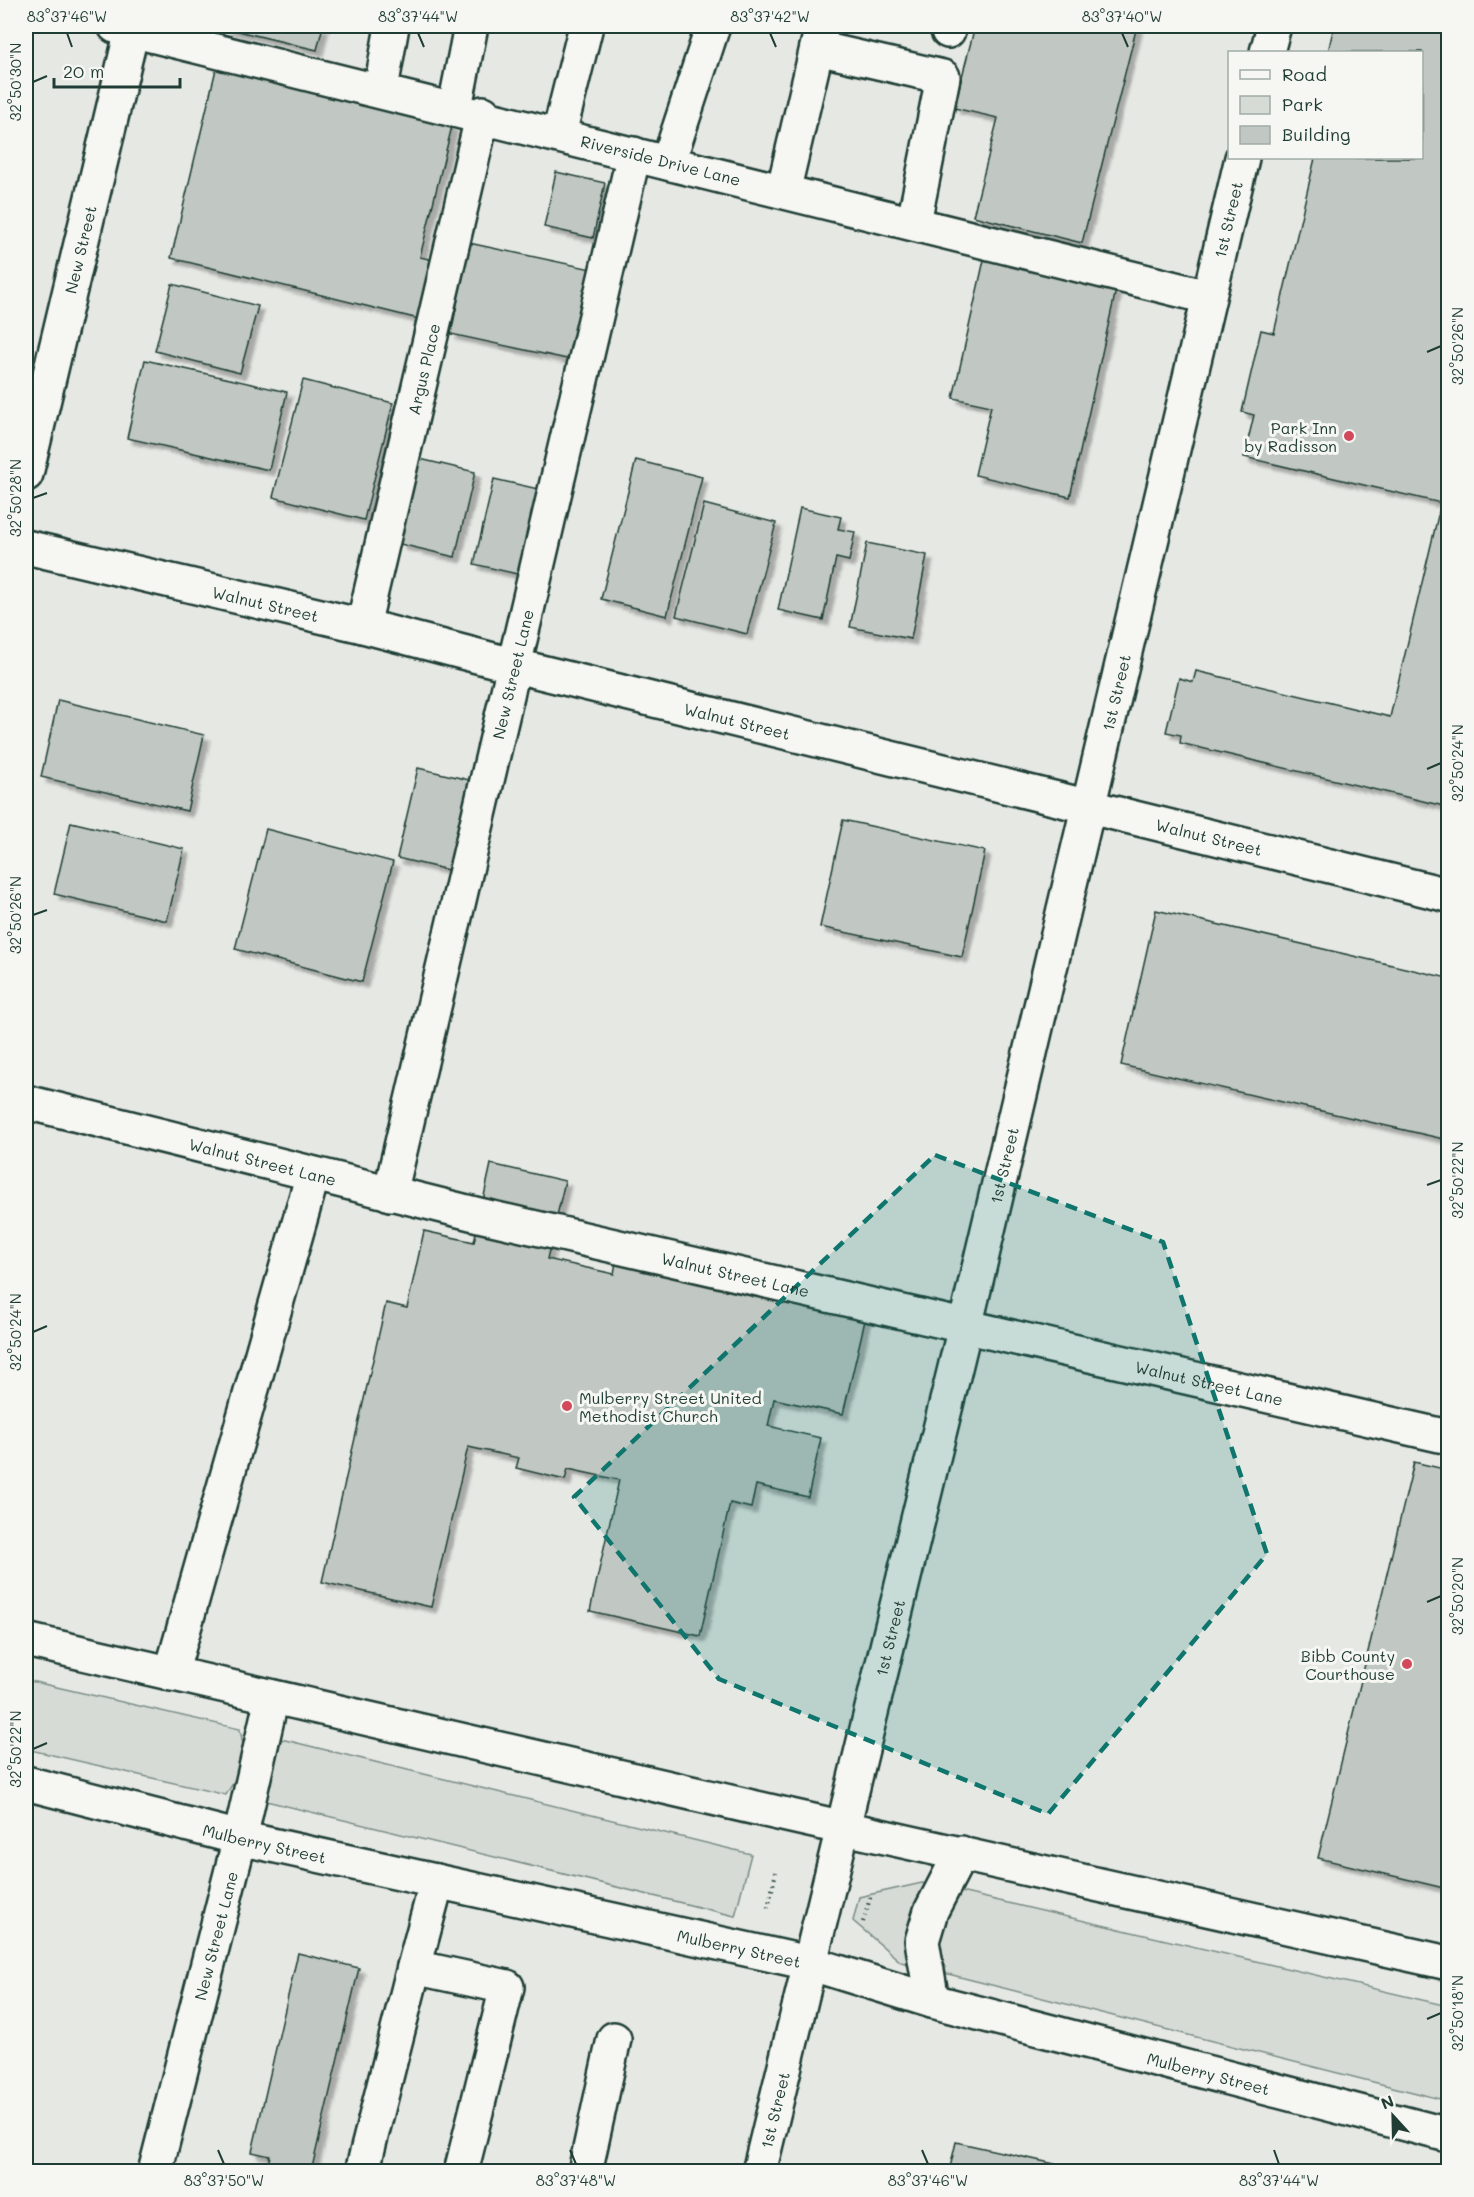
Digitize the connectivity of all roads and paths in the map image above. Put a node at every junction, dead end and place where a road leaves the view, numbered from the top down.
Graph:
1 (392, 26) edge
2 (471, 26) edge
3 (586, 26) edge
4 (713, 26) edge
5 (1274, 26) edge
6 (127, 27) edge
7 (820, 37) edge
8 (1267, 51) edge
9 (381, 89) junction
10 (469, 110) junction
11 (559, 134) junction
12 (634, 154) junction
13 (1242, 159) edge
14 (668, 163) junction
15 (784, 188) junction
16 (914, 222) junction
17 (1208, 297) junction
18 (26, 474) edge
19 (26, 547) edge
20 (363, 626) junction
21 (512, 665) junction
22 (1088, 806) junction
23 (1449, 895) edge
24 (26, 1102) edge
25 (313, 1174) junction
26 (390, 1194) junction
27 (964, 1327) junction
28 (1449, 1437) edge
29 (26, 1640) edge
30 (171, 1674) junction
31 (272, 1697) junction
32 (26, 1783) edge
33 (841, 1827) junction
34 (240, 1838) junction
35 (961, 1853) junction
36 (776, 1872) dead end
37 (437, 1881) junction
38 (871, 1895) dead end
39 (768, 1908) dead end
40 (861, 1928) dead end
41 (809, 1963) junction
42 (1449, 1963) edge
43 (414, 1967) junction
44 (932, 2001) junction
45 (614, 2039) dead end
46 (1449, 2135) edge
47 (154, 2172) edge
48 (362, 2172) edge
49 (461, 2172) edge
50 (585, 2172) edge
51 (759, 2172) edge

1 - 9 street
2 - 10 street, Argus Place
3 - 11 street
4 - 14 street
5 - 8 street
6 - 9 street, Riverside Drive Lane
6 - 18 street, New Street
7 - 15 street
7 - 16 street
9 - 10 street, Riverside Drive Lane
10 - 11 street, Riverside Drive Lane
10 - 20 street, Argus Place
11 - 12 street, Riverside Drive Lane
12 - 14 street, Riverside Drive Lane
12 - 21 street, New Street Lane
13 - 17 street, 1st Street
14 - 15 street, Riverside Drive Lane
15 - 16 street, Riverside Drive Lane
16 - 17 street, Riverside Drive Lane
17 - 22 street, 1st Street
19 - 20 street, Walnut Street
20 - 21 street, Walnut Street
21 - 22 street, Walnut Street
21 - 26 street, New Street Lane
22 - 23 street, Walnut Street
22 - 27 street, 1st Street
24 - 25 street, Walnut Street Lane
25 - 26 street, Walnut Street Lane
25 - 30 street
26 - 27 street, Walnut Street Lane
27 - 28 street, Walnut Street Lane
27 - 33 street, 1st Street
29 - 30 street
30 - 31 street
31 - 33 street
31 - 34 street, New Street Lane
32 - 34 street, Mulberry Street
33 - 35 street
33 - 41 street, 1st Street
34 - 37 street, Mulberry Street
34 - 47 street, New Street Lane
35 - 42 street
35 - 44 street
36 - 39 path
37 - 41 street, Mulberry Street
37 - 43 street
38 - 40 path
41 - 44 street, Mulberry Street
41 - 51 street, 1st Street
43 - 48 street
43 - 49 street
44 - 46 street, Mulberry Street
45 - 50 street

